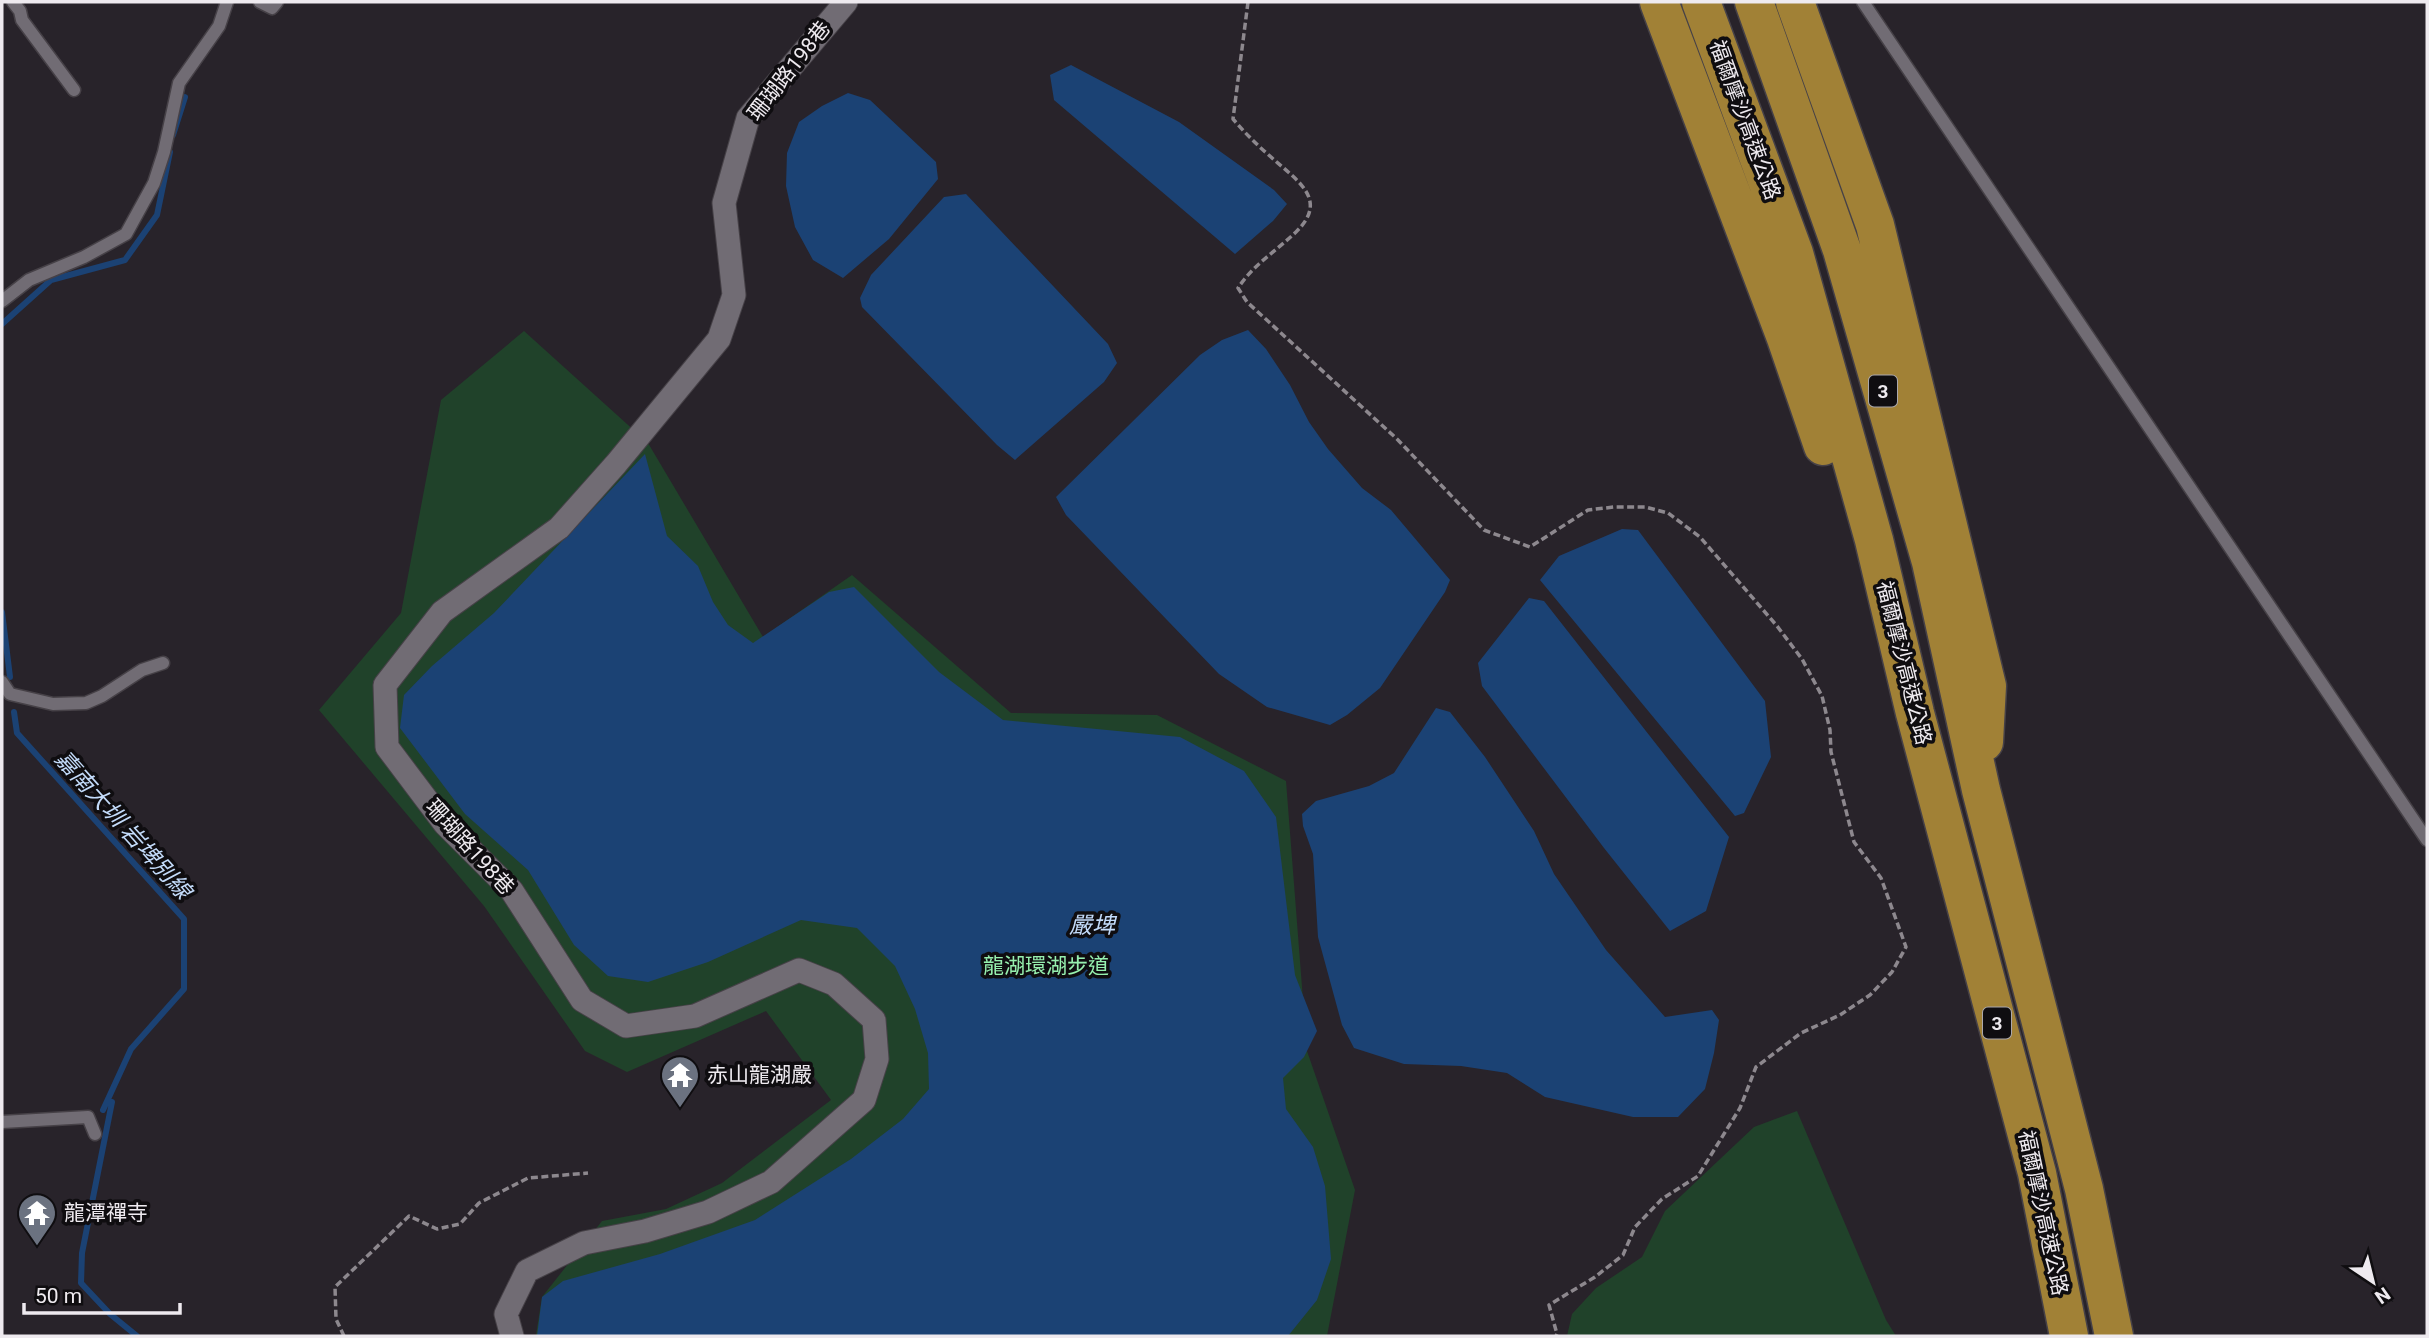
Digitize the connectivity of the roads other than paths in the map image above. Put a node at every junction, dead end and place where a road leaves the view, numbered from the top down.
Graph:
1 (13, 2) edge
2 (227, 2) edge
3 (260, 2) edge
4 (277, 2) edge
5 (846, 2) edge
6 (1659, 2) edge
7 (1701, 2) edge
8 (1754, 2) edge
9 (1795, 2) edge
10 (1863, 2) edge
11 (74, 90) dead end
12 (2, 301) edge
13 (163, 663) dead end
14 (2, 682) edge
15 (1915, 713) junction
16 (1981, 790) junction
17 (2427, 840) edge
18 (2, 1122) edge
19 (95, 1134) dead end
20 (512, 1336) edge
21 (2069, 1336) edge
22 (2114, 1336) edge

1 - 11 lane
2 - 12 lane
3 - 4 lane
5 - 20 street, 珊瑚路198巷
6 - 15 highway
7 - 15 highway, 福爾摩沙高速公路 / 3
8 - 16 highway, 福爾摩沙高速公路 / 3
9 - 16 highway
10 - 17 lane
13 - 14 lane
15 - 21 highway, 福爾摩沙高速公路 / 3
16 - 22 highway, 福爾摩沙高速公路 / 3
18 - 19 lane

